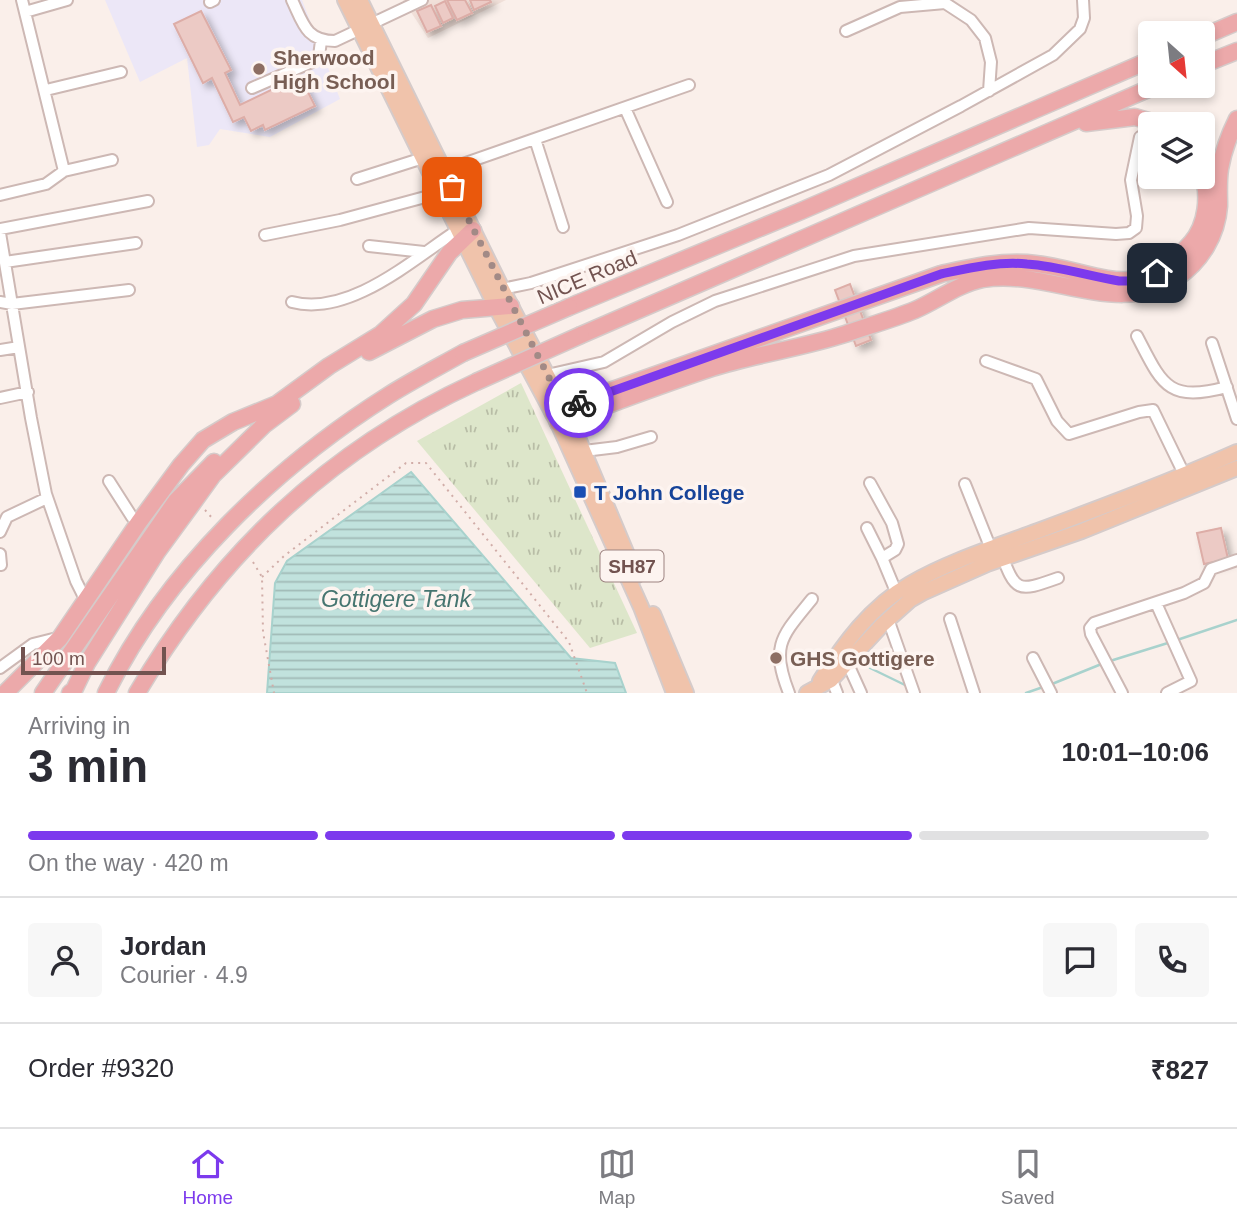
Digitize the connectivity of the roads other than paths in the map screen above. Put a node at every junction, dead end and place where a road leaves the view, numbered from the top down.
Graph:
1 (22, 0) edge
2 (67, 0) edge
3 (292, 0) edge
4 (345, 0) edge
5 (360, 0) edge
6 (422, 0) edge
7 (1083, 0) edge
8 (25, 12) junction
9 (1237, 22) edge
10 (365, 27) junction
11 (846, 31) dead end
12 (1215, 31) edge
13 (321, 41) junction
14 (1237, 51) edge
15 (1215, 60) edge
16 (1138, 65) edge
17 (121, 72) dead end
18 (689, 85) dead end
19 (252, 88) dead end
20 (46, 90) junction
21 (989, 91) junction
22 (1138, 94) edge
23 (625, 108) junction
24 (1138, 118) edge
25 (1237, 120) edge
26 (1060, 128) junction
27 (536, 139) junction
28 (1138, 147) edge
29 (423, 158) junction
30 (112, 160) dead end
31 (64, 171) junction
32 (437, 173) junction
33 (357, 179) dead end
34 (1204, 189) edge
35 (440, 193) junction
36 (0, 195) edge
37 (148, 201) dead end
38 (667, 202) dead end
39 (563, 227) dead end
40 (0, 231) edge
41 (464, 233) junction
42 (265, 235) dead end
43 (136, 243) dead end
44 (369, 246) dead end
45 (424, 252) junction
46 (3, 257) edge
47 (502, 289) junction
48 (129, 290) dead end
49 (0, 302) edge
50 (292, 302) dead end
51 (12, 304) junction
52 (504, 308) junction
53 (1138, 336) dead end
54 (1212, 343) dead end
55 (19, 346) junction
56 (0, 350) edge
57 (986, 361) dead end
58 (547, 375) junction
59 (1227, 387) junction
60 (28, 392) junction
61 (0, 398) edge
62 (280, 408) junction
63 (561, 416) junction
64 (1237, 419) edge
65 (264, 425) junction
66 (651, 437) dead end
67 (584, 451) junction
68 (1237, 452) edge
69 (1237, 468) edge
70 (1185, 476) junction
71 (109, 481) dead end
72 (870, 483) dead end
73 (965, 484) dead end
74 (47, 498) junction
75 (139, 522) junction
76 (867, 528) dead end
77 (0, 532) edge
78 (997, 551) junction
79 (0, 554) edge
80 (882, 558) junction
81 (1237, 560) edge
82 (1, 565) edge
83 (1058, 578) dead end
84 (897, 594) junction
85 (812, 599) dead end
86 (86, 601) junction
87 (1156, 603) junction
88 (888, 619) junction
89 (950, 620) dead end
90 (60, 638) junction
91 (1033, 658) dead end
92 (847, 662) junction
93 (0, 668) edge
94 (1191, 681) junction
95 (824, 684) edge
96 (5, 693) edge
97 (43, 693) edge
98 (70, 693) edge
99 (106, 693) edge
100 (137, 693) edge
101 (674, 693) edge
102 (686, 693) edge
103 (789, 693) edge
104 (861, 693) edge
105 (914, 693) edge
106 (974, 693) edge
107 (1051, 693) edge
108 (1122, 693) edge
109 (1167, 693) edge
110 (1197, 693) edge

1 - 8 street
2 - 8 street
3 - 13 street
4 - 10 main road, SH87
5 - 10 main road, SH87
6 - 10 street
7 - 21 street
8 - 20 street
9 - 12 highway
10 - 13 street
10 - 29 main road, SH87
10 - 32 main road, SH87
11 - 21 street
13 - 19 street
14 - 15 highway
16 - 99 highway, NICE Road, bridge
17 - 20 street
18 - 23 street
20 - 31 street
21 - 47 street
22 - 26 highway
23 - 27 street
23 - 38 street
24 - 26 highway
25 - 63 highway
26 - 100 highway, bridge
27 - 32 street
27 - 39 street
28 - 58 street
29 - 32 main road, SH87
29 - 33 street
30 - 31 street
31 - 36 street
32 - 35 main road, SH87
32 - 41 main road, SH87
34 - 63 highway
35 - 41 main road, SH87
35 - 42 street
37 - 40 street
40 - 46 street
41 - 45 street
41 - 47 main road, SH87
41 - 52 main road, SH87
41 - 62 highway
43 - 46 street
44 - 45 street
45 - 50 street
46 - 51 street
47 - 52 main road, SH87
48 - 51 street
49 - 51 street
51 - 55 street
52 - 58 main road, SH87
52 - 62 highway
52 - 63 main road, SH87
53 - 59 street
54 - 59 street
55 - 56 street
55 - 60 street
57 - 70 street
58 - 63 main road, SH87
59 - 64 street
60 - 61 street
60 - 74 street
62 - 65 highway
62 - 75 highway
63 - 67 main road, SH87
63 - 101 main road, SH87
65 - 97 highway
65 - 98 highway
66 - 67 street
67 - 102 main road, SH87
68 - 70 main road
69 - 78 main road
70 - 78 main road
71 - 75 street
72 - 80 street
73 - 78 street
74 - 77 street
74 - 86 street
75 - 86 highway
76 - 80 street
78 - 83 street
78 - 84 main road
78 - 88 main road
79 - 82 street
80 - 84 street
81 - 87 street
84 - 95 main road
85 - 103 street
86 - 90 highway
87 - 94 street
87 - 108 street
88 - 92 main road
88 - 105 street
89 - 106 street
90 - 93 street
90 - 96 highway
91 - 107 street
92 - 95 main road
92 - 104 street
94 - 109 street
94 - 110 street

